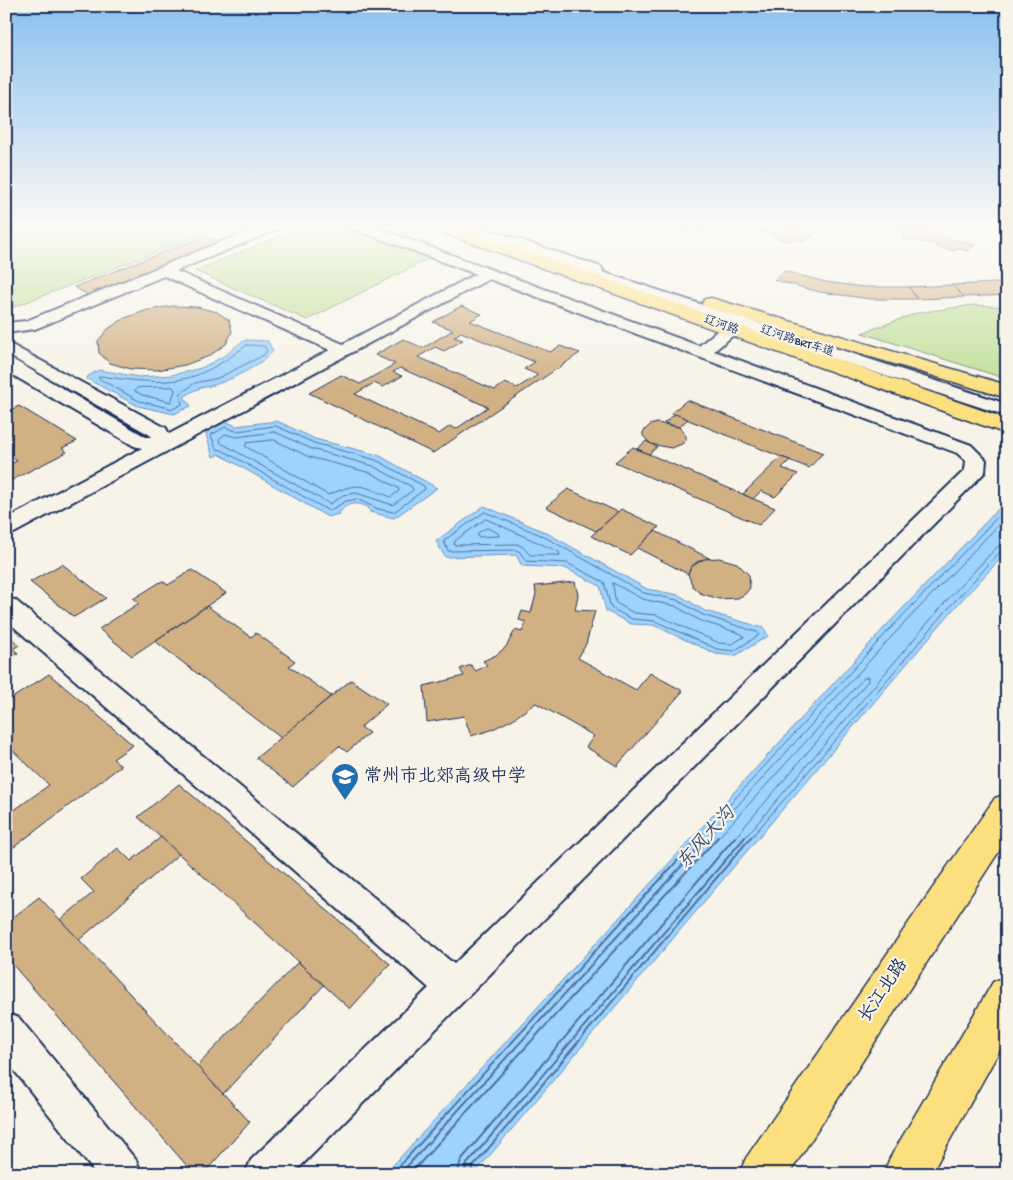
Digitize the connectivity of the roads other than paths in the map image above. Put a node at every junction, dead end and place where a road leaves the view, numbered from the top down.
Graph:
1 (142, 280) edge
2 (185, 280) edge
3 (464, 280) edge
4 (506, 280) edge
5 (592, 280) edge
6 (608, 280) edge
7 (626, 280) edge
8 (639, 280) edge
9 (677, 310) junction
10 (6, 328) edge
11 (730, 329) junction
12 (647, 332) junction
13 (6, 347) edge
14 (336, 347) junction
15 (702, 352) junction
16 (6, 363) edge
17 (1007, 392) edge
18 (1007, 405) edge
19 (1007, 410) edge
20 (1007, 427) edge
21 (161, 439) junction
22 (141, 442) junction
23 (6, 511) edge
24 (6, 528) edge
25 (6, 606) edge
26 (1007, 809) edge
27 (454, 987) junction
28 (1007, 996) edge
29 (6, 1031) edge
30 (122, 1174) edge
31 (264, 1174) edge
32 (762, 1174) edge
33 (906, 1174) edge

1 - 10 lane
2 - 14 lane
3 - 14 lane
4 - 12 lane
5 - 9 main road, 辽河路
6 - 19 lane, 辽河路BRT车道
7 - 18 lane, 辽河路BRT车道
8 - 17 main road, 辽河路
9 - 11 main road, 辽河路
9 - 12 lane
11 - 15 lane
11 - 20 main road, 辽河路
12 - 15 lane
13 - 21 lane
14 - 21 lane
15 - 27 lane
16 - 22 lane
21 - 22 lane
21 - 24 lane
22 - 23 lane
25 - 27 lane
26 - 32 main road, 长江北路
27 - 31 lane
28 - 33 main road
29 - 30 lane

